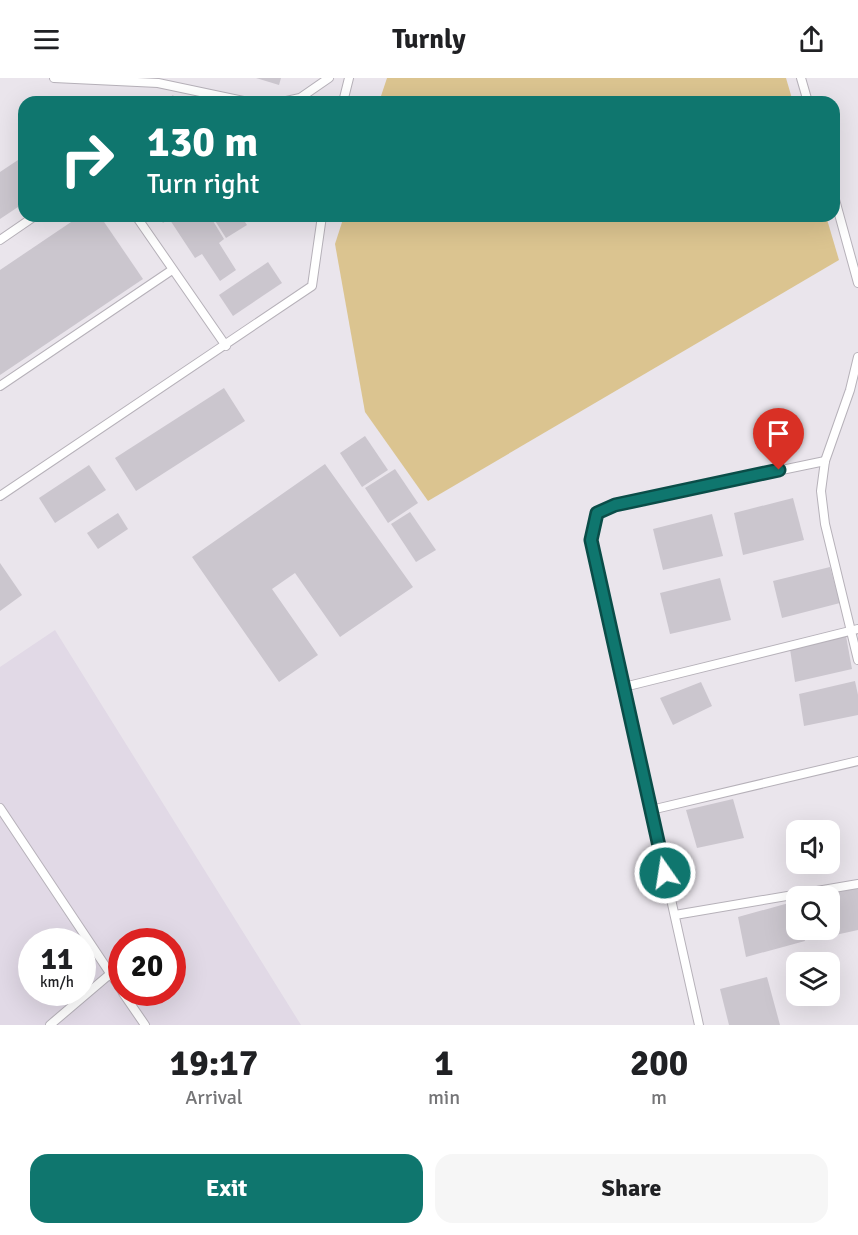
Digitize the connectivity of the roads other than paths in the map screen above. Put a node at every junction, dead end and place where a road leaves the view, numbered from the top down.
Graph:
1 (54, 78) edge
2 (329, 78) edge
3 (349, 78) edge
4 (801, 78) edge
5 (159, 81) edge
6 (223, 96) edge
7 (303, 96) edge
8 (345, 96) edge
9 (806, 96) edge
10 (840, 218) edge
11 (26, 222) edge
12 (140, 222) edge
13 (321, 222) edge
14 (0, 240) edge
15 (172, 270) junction
16 (858, 283) edge
17 (226, 346) junction
18 (858, 357) edge
19 (0, 386) edge
20 (825, 460) junction
21 (0, 496) edge
22 (854, 630) edge
23 (858, 660) edge
24 (624, 687) junction
25 (858, 761) edge
26 (0, 808) edge
27 (651, 810) junction
28 (858, 884) edge
29 (675, 915) junction
30 (108, 971) edge
31 (108, 976) edge
32 (132, 1006) edge
33 (50, 1025) edge
34 (145, 1025) edge
35 (699, 1025) edge

1 - 5 lane
2 - 7 lane
3 - 8 lane
4 - 9 lane
5 - 6 lane
10 - 16 lane
11 - 14 lane
12 - 15 lane
13 - 17 lane
15 - 17 lane
15 - 19 lane
17 - 21 lane
18 - 20 lane
20 - 22 lane
20 - 24 lane
22 - 23 lane
22 - 24 lane
24 - 27 lane
25 - 27 lane
26 - 30 lane
27 - 29 lane
28 - 29 lane
29 - 35 lane
31 - 33 lane
32 - 34 lane

